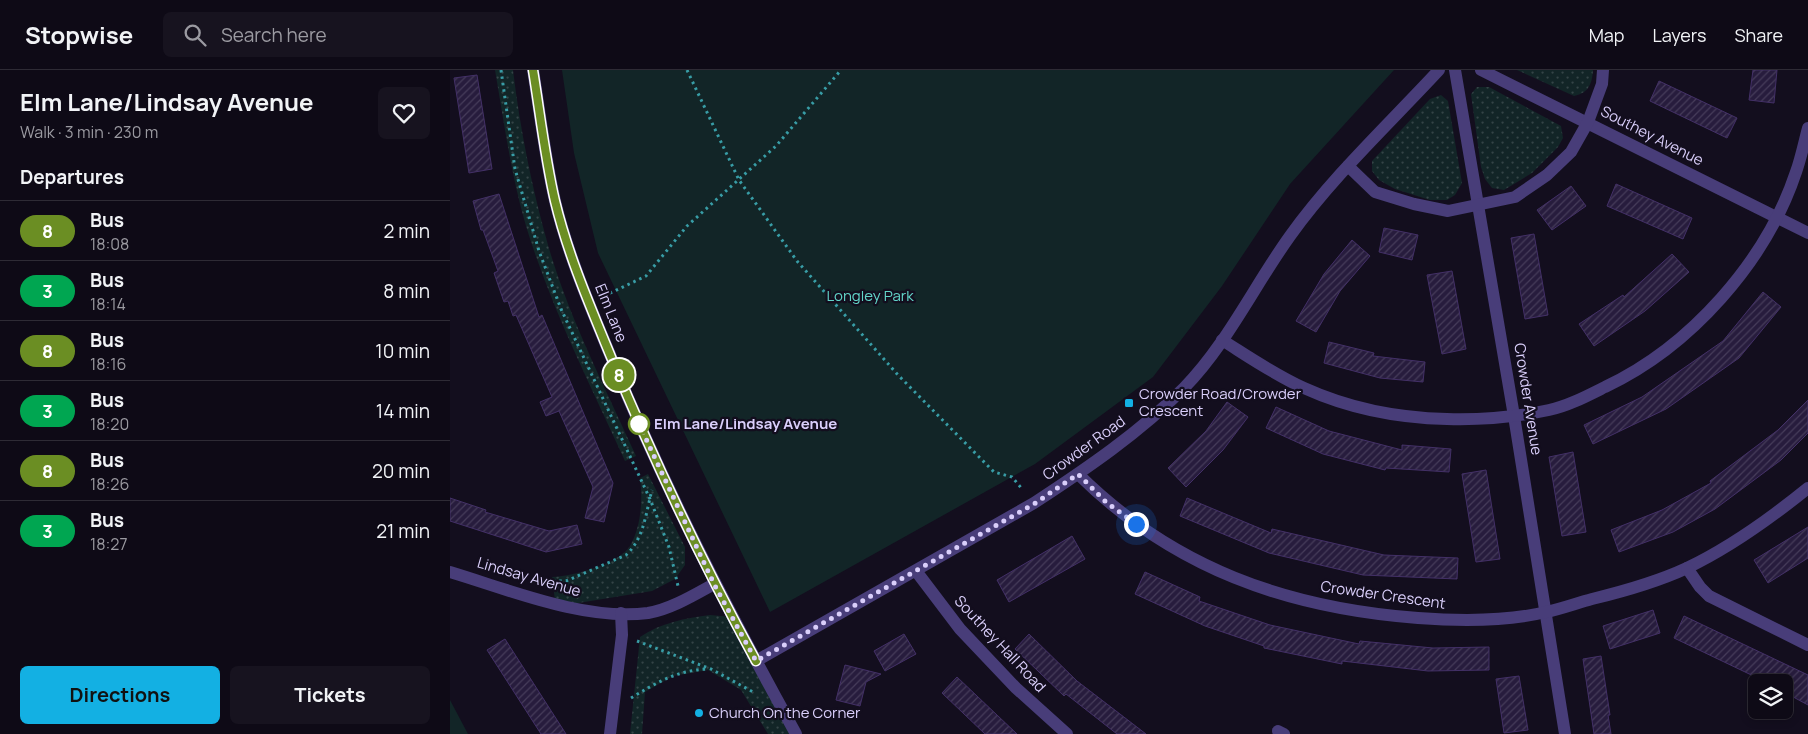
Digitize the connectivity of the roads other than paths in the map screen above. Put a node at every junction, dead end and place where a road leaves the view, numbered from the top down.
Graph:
1 (533, 70) edge
2 (1439, 70) edge
3 (1455, 70) edge
4 (1481, 70) edge
5 (1603, 70) edge
6 (1588, 122) junction
7 (1808, 128) edge
8 (1348, 166) junction
9 (1478, 205) junction
10 (1776, 216) junction
11 (1808, 233) edge
12 (1222, 340) junction
13 (1514, 416) junction
14 (1078, 474) junction
15 (1808, 488) edge
16 (1687, 568) junction
17 (916, 571) junction
18 (450, 572) edge
19 (714, 584) junction
20 (621, 613) junction
21 (1544, 613) junction
22 (1808, 644) edge
23 (756, 661) junction
24 (610, 734) edge
25 (796, 734) edge
26 (1067, 734) edge
27 (1565, 734) edge

1 - 19 street, Elm Lane
2 - 8 street, Crowder Road
3 - 9 street, Crowder Avenue
4 - 6 street, Southey Avenue
5 - 6 street
6 - 9 street
6 - 10 street, Southey Avenue
7 - 10 street
8 - 9 street
8 - 12 street, Crowder Road
9 - 13 street, Crowder Avenue
10 - 11 street, Southey Avenue
10 - 13 street
12 - 13 street
12 - 14 street, Crowder Road
13 - 21 street, Crowder Avenue
14 - 17 street, Crowder Road
14 - 21 street, Crowder Crescent
15 - 16 street, Crowder Crescent
16 - 21 street, Crowder Crescent
16 - 22 street
17 - 23 street, Crowder Road
17 - 26 street, Southey Hall Road
18 - 20 street, Lindsay Avenue
19 - 20 street, Lindsay Avenue
19 - 23 street, Elm Lane
20 - 24 street
21 - 27 street, Crowder Avenue
23 - 25 street, Elm Lane

